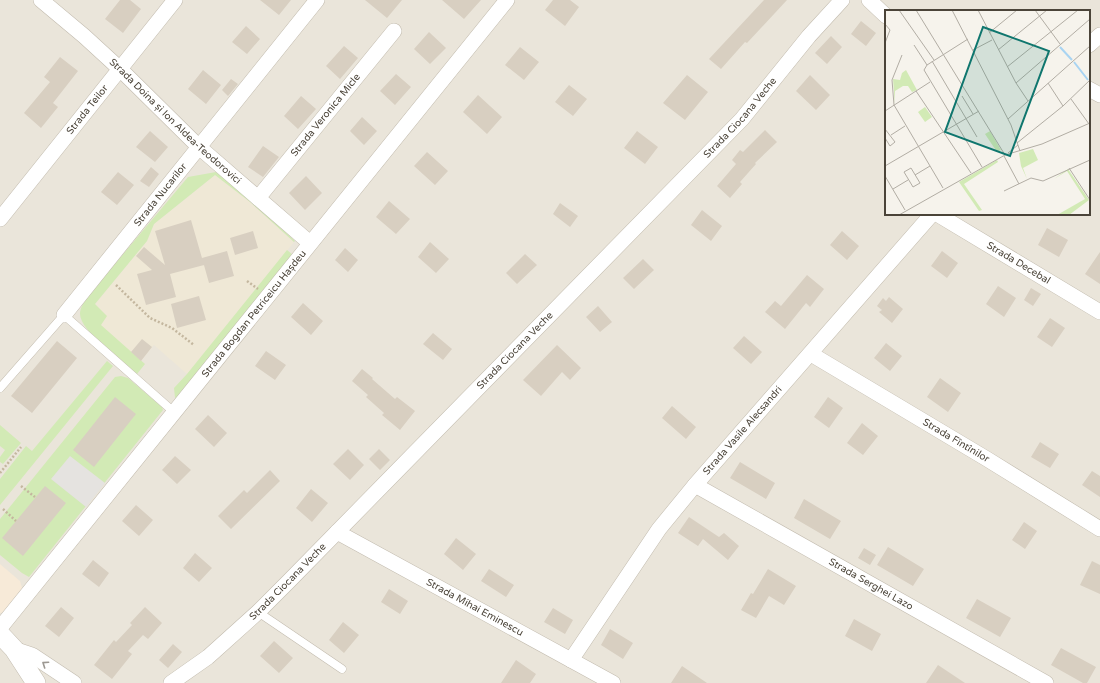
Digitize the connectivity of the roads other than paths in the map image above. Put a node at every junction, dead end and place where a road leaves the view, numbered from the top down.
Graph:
1 (41, 0) edge
2 (175, 0) edge
3 (317, 0) edge
4 (507, 0) edge
5 (842, 0) edge
6 (869, 0) edge
7 (885, 15) edge
8 (394, 31) dead end
9 (1100, 35) edge
10 (1090, 44) edge
11 (120, 69) junction
12 (1090, 89) edge
13 (1100, 95) edge
14 (199, 147) junction
15 (258, 198) junction
16 (931, 215) edge
17 (939, 215) edge
18 (0, 219) edge
19 (310, 243) junction
20 (1100, 312) edge
21 (64, 315) junction
22 (811, 354) junction
23 (0, 388) edge
24 (175, 413) junction
25 (695, 485) junction
26 (1100, 529) edge
27 (337, 532) junction
28 (258, 612) junction
29 (0, 628) edge
30 (0, 634) edge
31 (14, 649) junction
32 (571, 660) junction
33 (342, 669) dead end
34 (36, 683) edge
35 (74, 683) edge
36 (171, 683) edge
37 (613, 683) edge
38 (1046, 683) edge

1 - 11 street, Strada Doina și Ion Aldea-Teodorovici
2 - 11 street, Strada Teilor
3 - 14 street, Strada Nucarilor
4 - 19 street, Strada Bogdan Petriceicu Hașdeu
5 - 27 street, Strada Ciocana Veche
6 - 7 street
8 - 15 street, Strada Veronica Micle
9 - 10 street
11 - 14 street, Strada Doina și Ion Aldea-Teodorovici
11 - 18 street, Strada Teilor
12 - 13 street
14 - 15 street, Strada Doina și Ion Aldea-Teodorovici
14 - 21 street, Strada Nucarilor
15 - 19 street, Strada Doina și Ion Aldea-Teodorovici
16 - 22 street, Strada Vasile Alecsandri
17 - 20 street, Strada Decebal
19 - 24 street, Strada Bogdan Petriceicu Hașdeu
21 - 23 lane, Strada Nucarilor
21 - 24 lane
22 - 25 street, Strada Vasile Alecsandri
22 - 26 street, Strada Fîntînilor
24 - 29 street, Strada Bogdan Petriceicu Hașdeu
25 - 32 street, Strada Vasile Alecsandri
25 - 38 street, Strada Serghei Lazo
27 - 28 street, Strada Ciocana Veche
27 - 32 street, Strada Mihai Eminescu
28 - 33 lane
28 - 36 street, Strada Ciocana Veche
30 - 31 street
31 - 34 street
35 -> 31 street
32 - 37 street, Strada Mihai Eminescu

